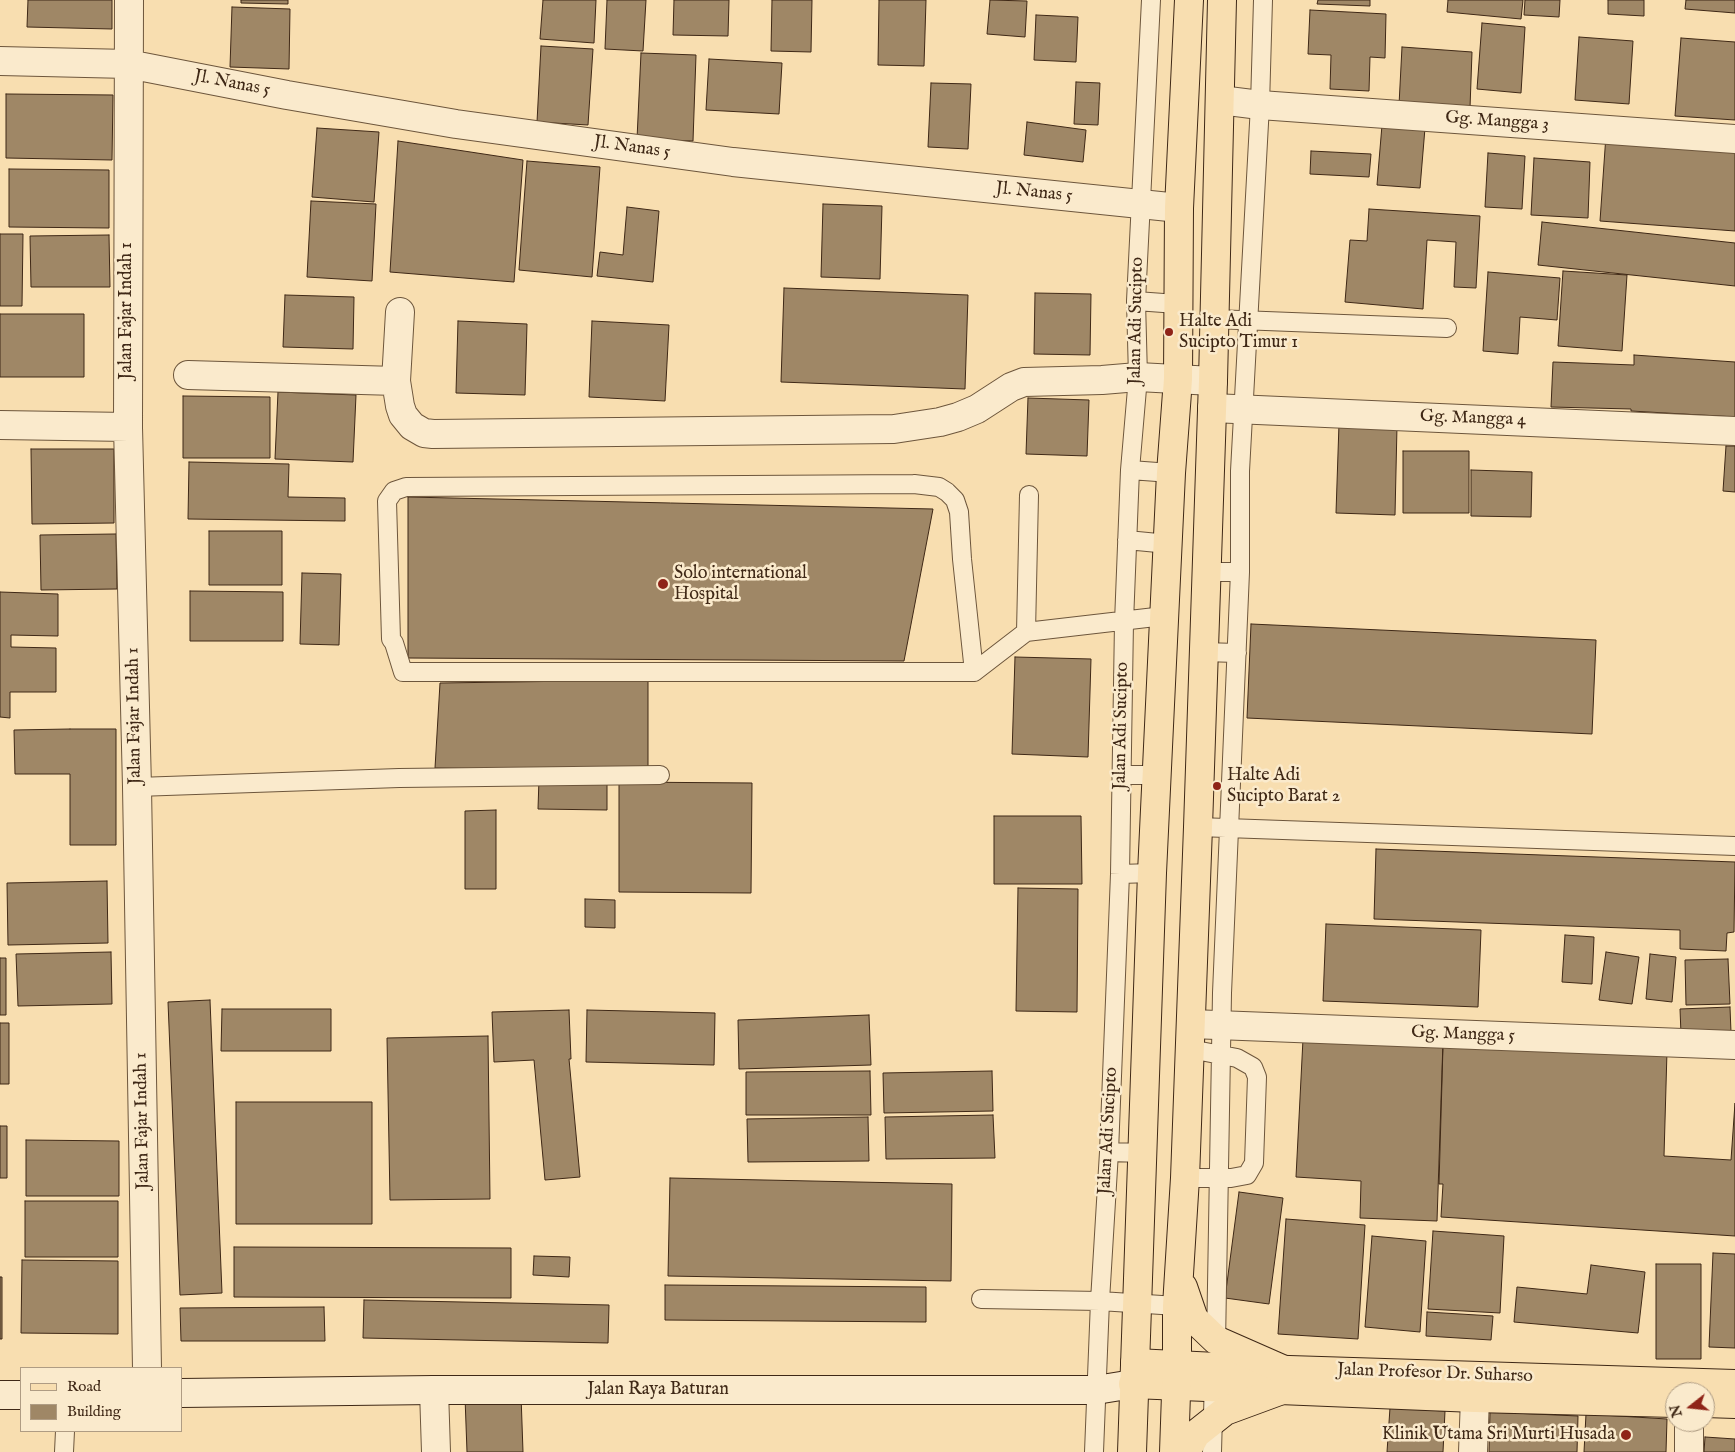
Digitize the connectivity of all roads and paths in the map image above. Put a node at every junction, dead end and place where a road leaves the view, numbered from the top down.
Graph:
1 (129, 0) edge
2 (1151, 0) edge
3 (1189, 0) edge
4 (1222, 0) edge
5 (1263, 0) edge
6 (0, 61) edge
7 (128, 64) junction
8 (1220, 100) junction
9 (1260, 105) junction
10 (1735, 140) edge
11 (1140, 204) junction
12 (1179, 208) junction
13 (1136, 301) junction
14 (1177, 304) junction
15 (400, 312) dead end
16 (1214, 319) junction
17 (1249, 320) junction
18 (1447, 328) dead end
19 (188, 376) dead end
20 (1138, 377) junction
21 (1178, 379) junction
22 (396, 381) junction
23 (1213, 381) junction
24 (1212, 408) junction
25 (1244, 410) junction
26 (0, 425) edge
27 (128, 427) junction
28 (1735, 431) edge
29 (1210, 468) junction
30 (1130, 470) junction
31 (1240, 470) junction
32 (1171, 473) junction
33 (1030, 495) dead end
34 (1128, 540) junction
35 (1168, 544) junction
36 (1207, 572) junction
37 (1240, 572) junction
38 (1164, 616) junction
39 (1124, 622) junction
40 (1026, 632) junction
41 (1204, 652) junction
42 (1237, 653) junction
43 (974, 672) junction
44 (660, 775) dead end
45 (1121, 775) junction
46 (1156, 776) junction
47 (137, 787) junction
48 (1198, 827) junction
49 (1228, 829) junction
50 (1735, 846) edge
51 (1152, 873) junction
52 (1120, 874) junction
53 (1194, 946) junction
54 (1224, 946) junction
55 (1192, 992) junction
56 (1222, 993) junction
57 (1222, 1026) junction
58 (1191, 1037) junction
59 (1735, 1046) edge
60 (1222, 1054) junction
61 (1109, 1152) junction
62 (1144, 1153) junction
63 (1186, 1178) junction
64 (1220, 1179) junction
65 (1179, 1274) junction
66 (981, 1300) dead end
67 (1100, 1301) junction
68 (1138, 1302) junction
69 (1177, 1306) junction
70 (1216, 1340) junction
71 (148, 1367) edge
72 (1134, 1373) junction
73 (1177, 1375) junction
74 (1214, 1376) junction
75 (1282, 1380) junction
76 (1735, 1384) edge
77 (434, 1390) junction
78 (1096, 1390) junction
79 (182, 1393) edge
80 (20, 1395) edge
81 (0, 1396) edge
82 (1475, 1398) junction
83 (1665, 1403) edge
84 (1715, 1404) edge
85 (1735, 1404) edge
86 (1213, 1421) junction
87 (65, 1432) edge
88 (1689, 1432) edge
89 (64, 1452) edge
90 (436, 1452) edge
91 (1094, 1452) edge
92 (1132, 1452) edge
93 (1174, 1452) edge
94 (1186, 1452) edge
95 (1212, 1452) edge
96 (1473, 1452) edge
97 (1689, 1452) edge

1 - 7 street, Jalan Fajar Indah 1
2 - 11 lane, Jalan Adi Sucipto
3 - 12 main road, Jalan Adi Sucipto
4 - 8 main road
5 - 9 lane
6 - 7 street, Jl. Nanas 5
7 - 11 street, Jl. Nanas 5
7 - 27 street, Jalan Fajar Indah 1
8 - 9 street, Gg. Mangga 3
8 - 16 main road
9 - 10 street, Gg. Mangga 3
9 - 17 lane
11 - 12 street, Jl. Nanas 5
11 - 13 lane, Jalan Adi Sucipto
12 - 14 main road, Jalan Adi Sucipto
13 - 14 lane
13 - 20 lane, Jalan Adi Sucipto
14 - 21 main road, Jalan Adi Sucipto
15 - 22 street
16 - 17 lane
16 - 23 main road
17 - 18 lane
17 - 25 lane
19 - 22 street
20 - 21 street
20 - 22 street
20 - 30 lane, Jalan Adi Sucipto
21 - 23 street
21 - 32 main road, Jalan Adi Sucipto
23 - 24 main road
24 - 25 street, Gg. Mangga 4
24 - 29 main road
25 - 28 street, Gg. Mangga 4
25 - 31 lane
26 - 27 street
27 - 47 street, Jalan Fajar Indah 1
29 - 31 lane
29 - 36 main road
30 - 32 lane
30 - 34 lane, Jalan Adi Sucipto
31 - 37 lane
32 - 35 main road, Jalan Adi Sucipto
33 - 40 lane
34 - 35 lane
34 - 39 lane, Jalan Adi Sucipto
35 - 38 main road, Jalan Adi Sucipto
36 - 37 lane
36 - 41 main road
37 - 42 lane
38 - 39 lane
38 - 46 main road, Jalan Adi Sucipto
39 - 40 lane
39 - 45 lane, Jalan Adi Sucipto
40 - 43 lane
41 - 42 lane
41 - 48 main road
42 - 49 lane
43 - 43 lane
44 - 47 lane
45 - 46 lane
45 - 52 lane, Jalan Adi Sucipto
46 - 51 main road, Jalan Adi Sucipto
47 - 71 street, Jalan Fajar Indah 1
48 - 49 lane
48 - 53 main road
49 - 50 lane
49 - 54 lane
51 - 52 lane
51 - 62 main road, Jalan Adi Sucipto
52 - 61 lane, Jalan Adi Sucipto
53 - 54 lane
53 - 55 main road
54 - 56 lane
55 - 56 lane
55 - 58 main road
56 - 57 lane
57 - 58 street, Gg. Mangga 5
57 - 59 street, Gg. Mangga 5
57 - 60 lane
58 - 60 lane
58 - 63 main road
60 - 64 lane
60 - 64 lane
61 - 62 lane
61 - 67 lane, Jalan Adi Sucipto
62 - 68 main road, Jalan Adi Sucipto
63 - 64 lane
63 - 65 main road
64 - 70 lane
65 - 69 main road
65 - 70 main road
66 - 67 lane
67 - 68 lane
67 - 78 lane, Jalan Adi Sucipto
68 - 69 lane
68 - 72 main road, Jalan Adi Sucipto
69 - 73 main road
70 - 74 lane
70 - 75 main road
72 - 73 main road, Jalan Profesor Dr. Suharso
72 - 78 street, Jalan Raya Baturan
72 - 92 main road, Jalan Adi Sucipto
73 - 74 main road, Jalan Profesor Dr. Suharso
73 - 93 main road
74 - 75 main road, Jalan Profesor Dr. Suharso
74 - 86 lane
75 - 76 main road, Jalan Profesor Dr. Suharso
75 - 82 main road, Jalan Profesor Dr. Suharso
75 - 86 main road
77 - 78 street, Jalan Raya Baturan
77 - 79 street, Jalan Raya Baturan
77 - 90 street
78 - 91 lane, Jalan Adi Sucipto
80 - 81 street
82 - 83 main road, Jalan Profesor Dr. Suharso
82 - 96 street
84 - 85 main road
86 - 94 main road
86 - 95 lane
87 - 89 lane
88 - 97 street

